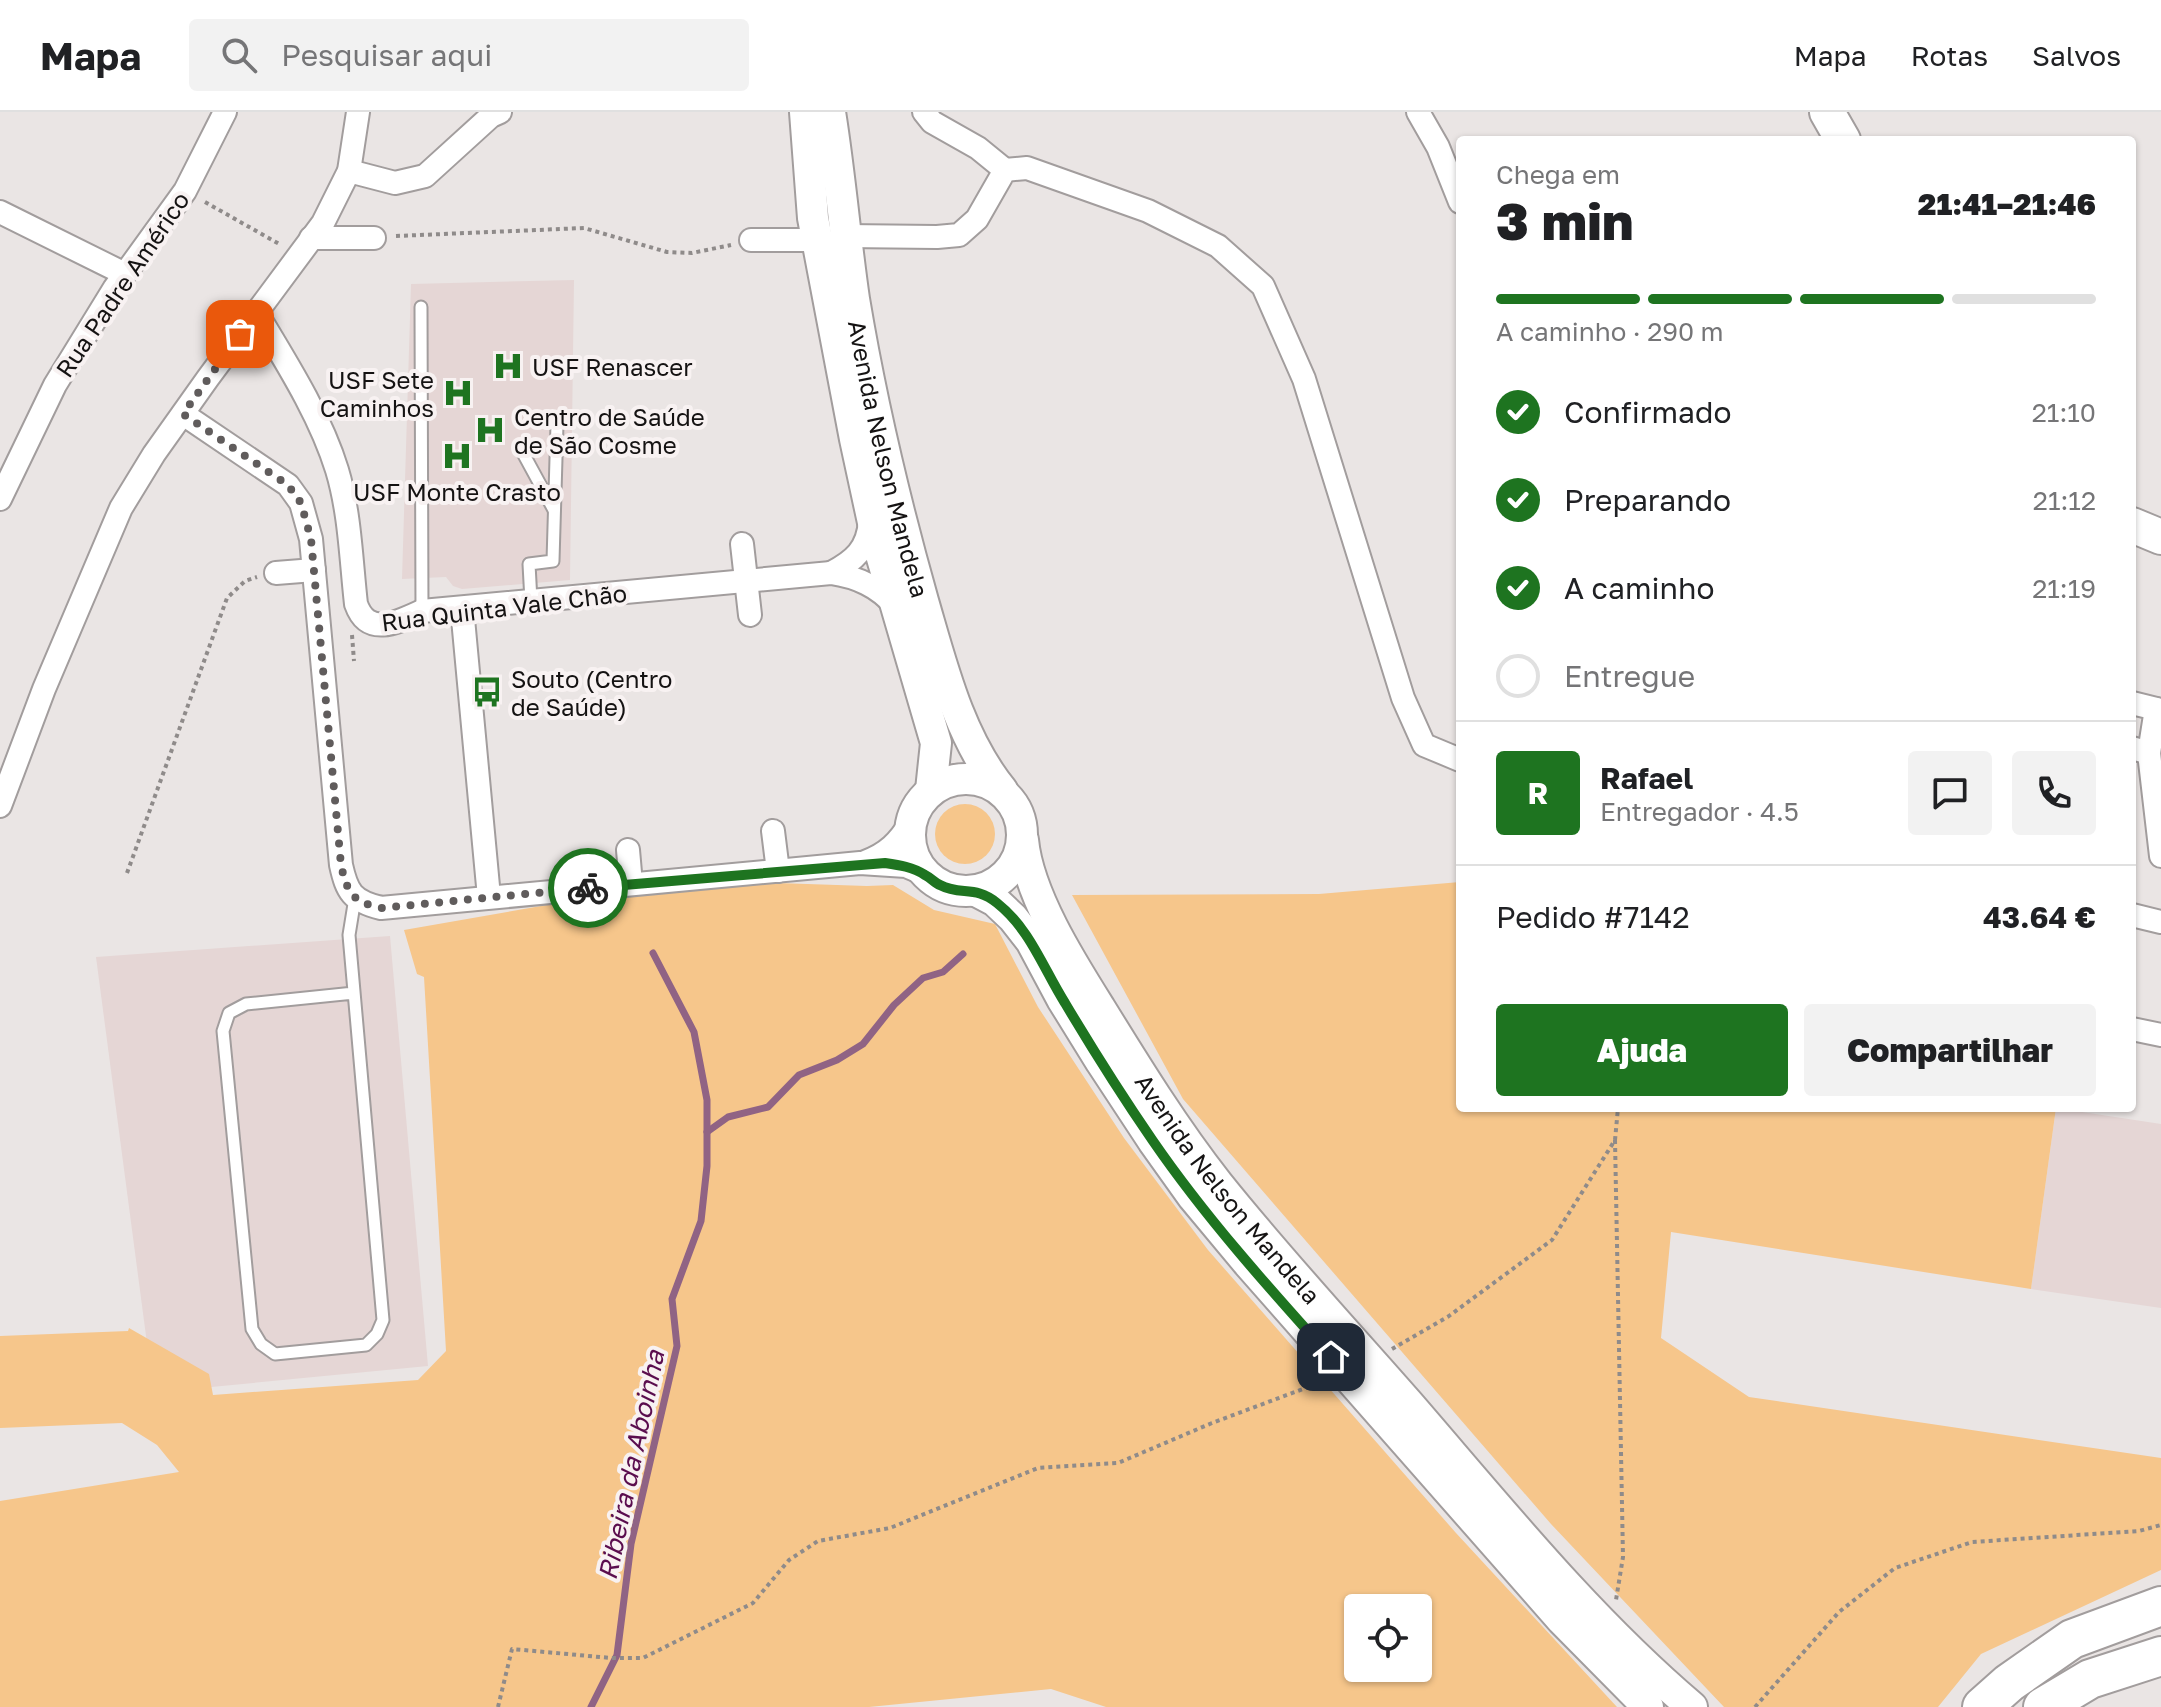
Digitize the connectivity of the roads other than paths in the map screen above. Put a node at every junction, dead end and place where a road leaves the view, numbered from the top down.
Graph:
1 (225, 112) edge
2 (358, 112) edge
3 (500, 112) edge
4 (805, 112) edge
5 (924, 112) edge
6 (1418, 112) edge
7 (1827, 112) edge
8 (832, 119) edge
9 (1841, 136) edge
10 (1005, 170) junction
11 (349, 171) junction
12 (1456, 192) edge
13 (0, 212) edge
14 (374, 238) road end
15 (831, 238) junction
16 (751, 240) road end
17 (304, 246) junction
18 (125, 274) junction
19 (421, 307) dead end
20 (256, 312) junction
21 (183, 414) junction
22 (557, 424) dead end
23 (523, 453) dead end
24 (0, 499) edge
25 (554, 510) junction
26 (871, 514) junction
27 (2136, 527) edge
28 (2161, 537) edge
29 (742, 544) dead end
30 (314, 570) junction
31 (276, 573) road end
32 (831, 573) junction
33 (746, 581) junction
34 (531, 601) junction
35 (895, 606) junction
36 (462, 608) junction
37 (422, 611) junction
38 (750, 615) dead end
39 (2136, 704) edge
40 (2158, 709) edge
41 (2140, 751) edge
42 (1456, 758) edge
43 (931, 790) junction
44 (1002, 790) junction
45 (0, 806) edge
46 (911, 822) junction
47 (773, 831) dead end
48 (1023, 840) junction
49 (628, 850) dead end
50 (2161, 856) edge
51 (860, 863) junction
52 (778, 871) junction
53 (925, 874) junction
54 (631, 884) junction
55 (976, 891) junction
56 (489, 897) junction
57 (355, 898) junction
58 (2136, 916) edge
59 (2161, 922) edge
60 (354, 993) junction
61 (2136, 1030) edge
62 (2161, 1035) edge
63 (2161, 1606) edge
64 (2161, 1656) edge
65 (1648, 1707) edge
66 (1692, 1707) edge
67 (1982, 1707) edge
68 (2043, 1707) edge

1 - 18 street, Rua Padre Américo
2 - 11 street
3 - 11 street
4 - 15 main road, Avenida Nelson Mandela
5 - 10 street
6 - 12 street
7 - 9 main road
8 - 15 main road, Avenida Nelson Mandela
10 - 15 street
10 - 42 street
11 - 17 street
13 - 18 street
14 - 17 street
15 - 16 street
15 - 26 main road, Avenida Nelson Mandela
15 - 44 main road, Avenida Nelson Mandela
17 - 20 street
18 - 24 street, Rua Padre Américo
19 - 37 lane
20 - 21 street
20 - 37 street, Rua Quinta Vale Chão
21 - 30 street
21 - 45 street
22 - 25 lane
23 - 25 lane
25 - 34 lane
26 - 32 street
26 - 35 main road, Avenida Nelson Mandela
27 - 28 main road
29 - 33 street
30 - 31 street
30 - 57 street
32 - 33 street, Rua Quinta Vale Chão
32 - 35 street, Rua Quinta Vale Chão
33 - 34 street, Rua Quinta Vale Chão
33 - 38 street
34 - 36 street, Rua Quinta Vale Chão
35 - 43 main road, Avenida Nelson Mandela
36 - 37 street, Rua Quinta Vale Chão
36 - 56 street
39 - 40 street
40 - 41 street
41 - 50 street
43 - 44 main road
43 - 46 main road
44 - 48 main road
46 - 51 street
46 - 53 main road
47 - 52 street
48 - 55 main road
48 - 66 main road, Avenida Nelson Mandela
49 - 54 street
51 - 52 street
51 - 53 street
52 - 54 street
53 - 55 main road
54 - 56 street
55 - 65 main road, Avenida Nelson Mandela
56 - 57 street
57 - 60 lane
58 - 59 street
60 - 60 lane
61 - 62 street
63 - 67 highway
64 - 68 highway

